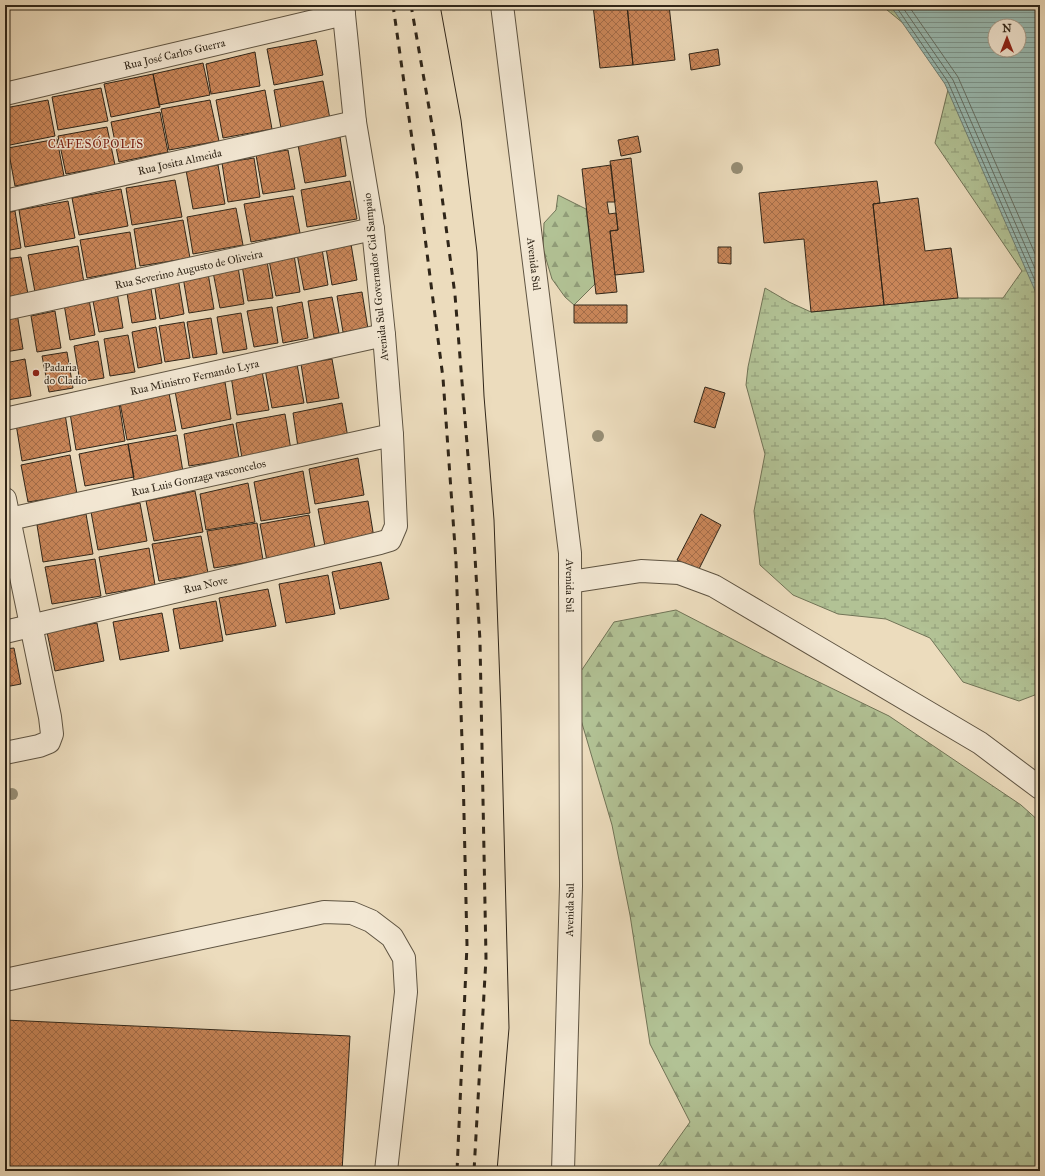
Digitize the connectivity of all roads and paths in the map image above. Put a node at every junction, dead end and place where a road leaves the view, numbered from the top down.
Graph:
1 (502, 5) edge
2 (343, 9) edge
3 (5, 94) edge
4 (355, 122) junction
5 (5, 201) edge
6 (373, 229) junction
7 (5, 309) edge
8 (384, 335) junction
9 (5, 419) edge
10 (392, 435) junction
11 (6, 512) edge
12 (396, 526) joint
13 (570, 582) junction
14 (31, 626) junction
15 (5, 632) edge
16 (5, 753) edge
17 (1040, 788) edge
18 (5, 980) edge
19 (386, 1171) edge
20 (563, 1171) edge

1 - 13 street, Avenida Sul
2 - 3 street, Rua José Carlos Guerra
2 - 4 street, Avenida Sul Governador Cid Sampaio
4 - 5 street, Rua Josita Almeida
4 - 6 street, Avenida Sul Governador Cid Sampaio
6 - 7 street, Rua Severino Augusto de Oliveira
6 - 8 street, Avenida Sul Governador Cid Sampaio
8 - 9 street, Rua Ministro Fernando Lyra
8 - 10 street, Avenida Sul Governador Cid Sampaio
10 - 11 street, Rua Luis Gonzaga vasconcelos
10 - 12 street, Avenida Sul Governador Cid Sampaio
11 - 14 street
12 - 14 street, Rua Nove
13 - 17 street
13 - 20 street, Avenida Sul
14 - 15 street, Rua Nove
14 - 16 street
18 - 19 street

